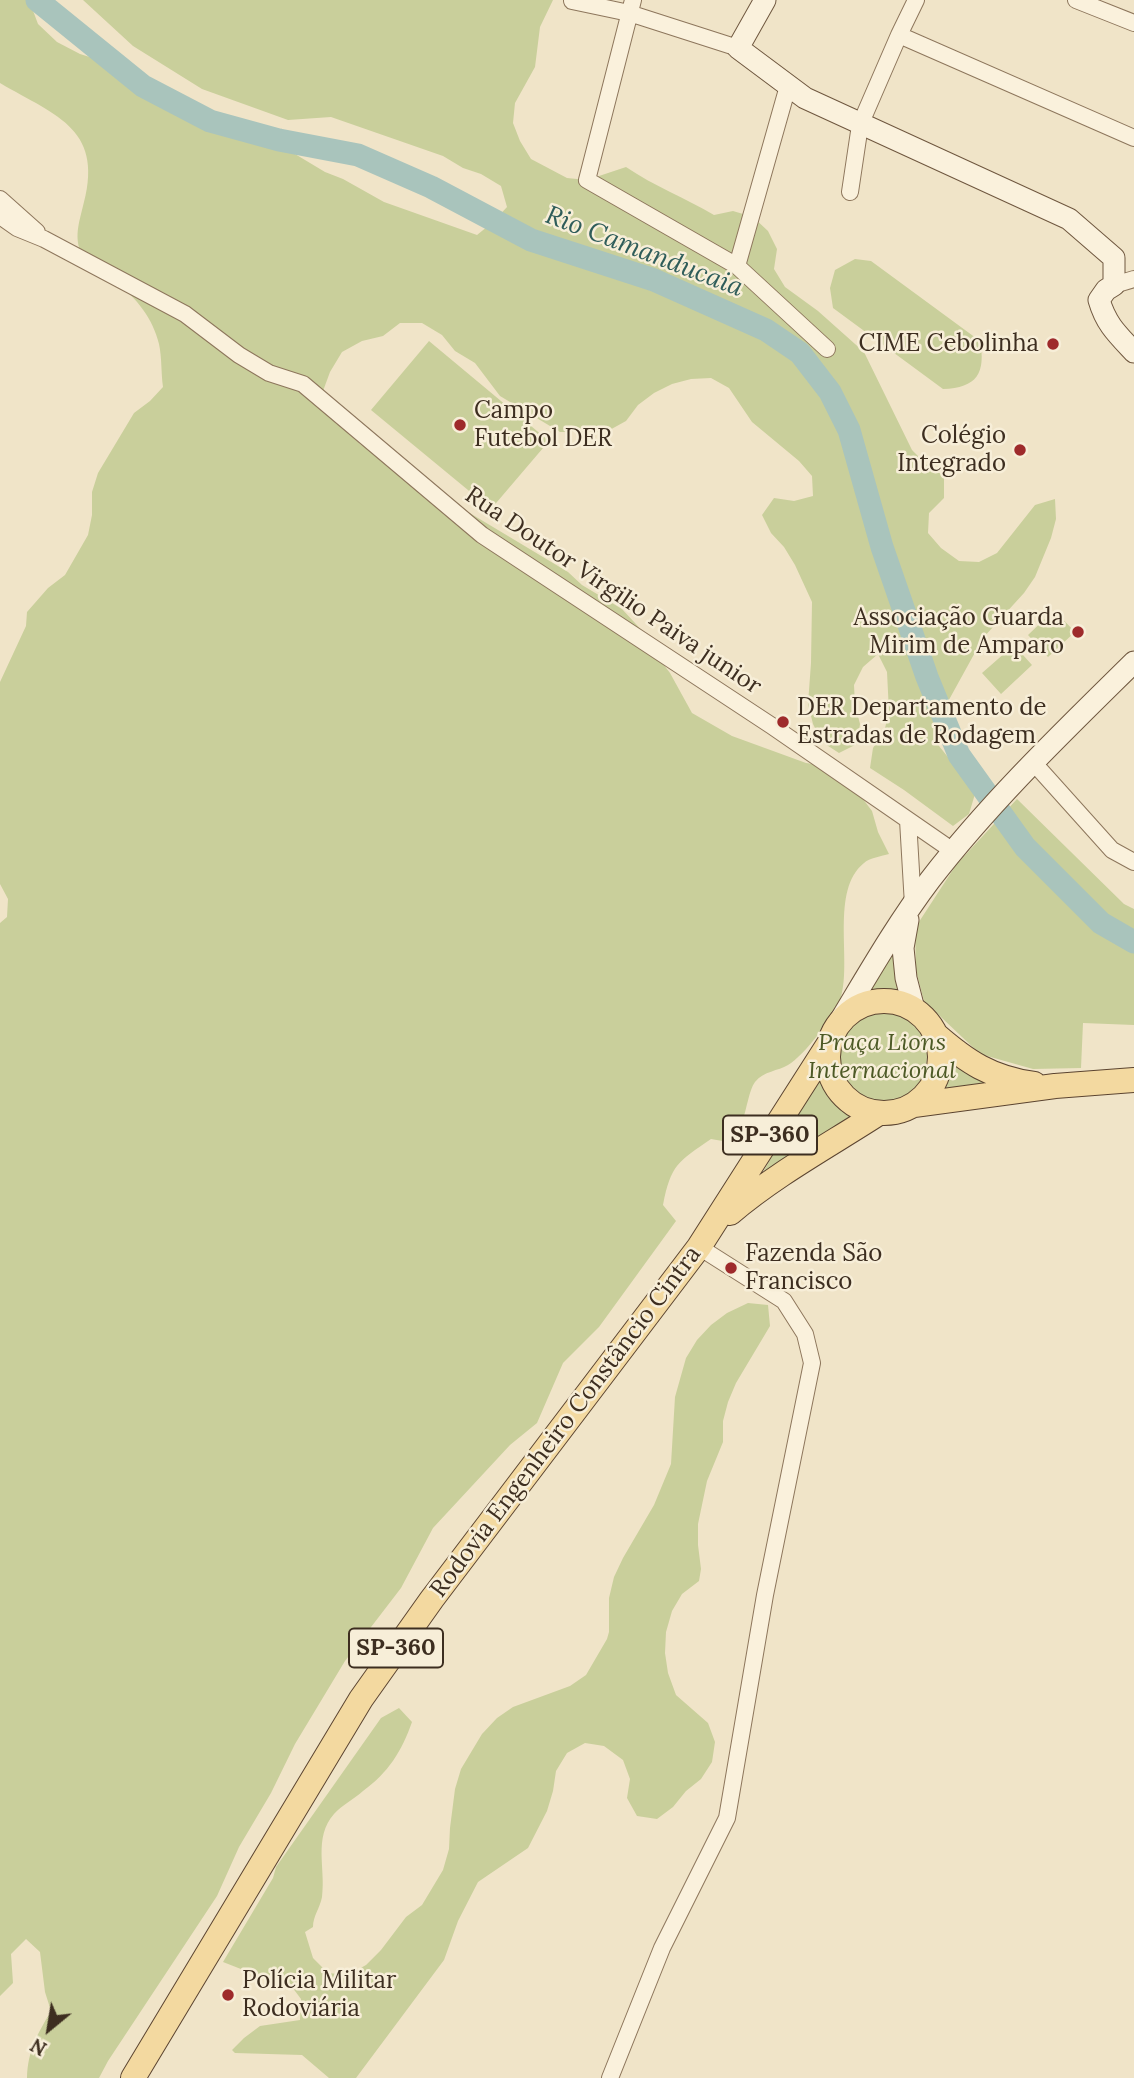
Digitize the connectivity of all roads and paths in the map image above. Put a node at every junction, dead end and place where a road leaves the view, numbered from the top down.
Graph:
1 (765, 0) edge
2 (916, 0) edge
3 (1076, 0) edge
4 (572, 1) edge
5 (631, 6) edge
6 (1134, 23) edge
7 (899, 35) junction
8 (738, 48) junction
9 (788, 86) junction
10 (860, 125) junction
11 (1134, 138) edge
12 (850, 192) dead end
13 (0, 199) edge
14 (0, 216) edge
15 (44, 239) junction
16 (737, 266) junction
17 (1124, 282) edge
18 (827, 349) dead end
19 (1134, 352) edge
20 (1134, 662) edge
21 (1033, 762) junction
22 (908, 820) junction
23 (953, 851) junction
24 (1134, 862) edge
25 (911, 908) junction
26 (914, 1009) junction
27 (834, 1033) junction
28 (936, 1034) junction
29 (1134, 1080) edge
30 (1055, 1086) junction
31 (914, 1105) junction
32 (879, 1113) junction
33 (705, 1238) junction
34 (133, 2078) edge
35 (610, 2078) edge

1 - 8 street
2 - 7 street
3 - 6 street
4 - 5 street
5 - 8 street
5 - 16 street
7 - 10 street
7 - 11 street
8 - 9 street
9 - 10 street
9 - 16 street
10 - 12 street
10 - 17 street
13 - 15 street
14 - 15 street, Rua Doutor Virgilio Paiva junior
15 - 22 street, Rua Doutor Virgilio Paiva junior
16 - 18 street
17 - 19 street
20 - 21 street
21 - 23 street
21 - 24 street
22 - 23 street, Rua Doutor Virgilio Paiva junior
22 - 25 street
23 - 25 street
25 - 26 street
25 - 27 street
26 - 27 main road, SP-360
26 - 28 main road, SP-360
27 - 32 main road, SP-360
27 - 33 main road, Rodovia Engenheiro Constâncio Cintra / SP-360
28 - 30 main road, SP-360
28 - 31 main road
29 - 30 main road, SP-360
30 - 31 main road, SP-360
31 - 32 main road, SP-360
32 - 33 main road, Rodovia Engenheiro Constâncio Cintra / SP-360
33 - 34 main road, Rodovia Engenheiro Constâncio Cintra / SP-360
33 - 35 street

